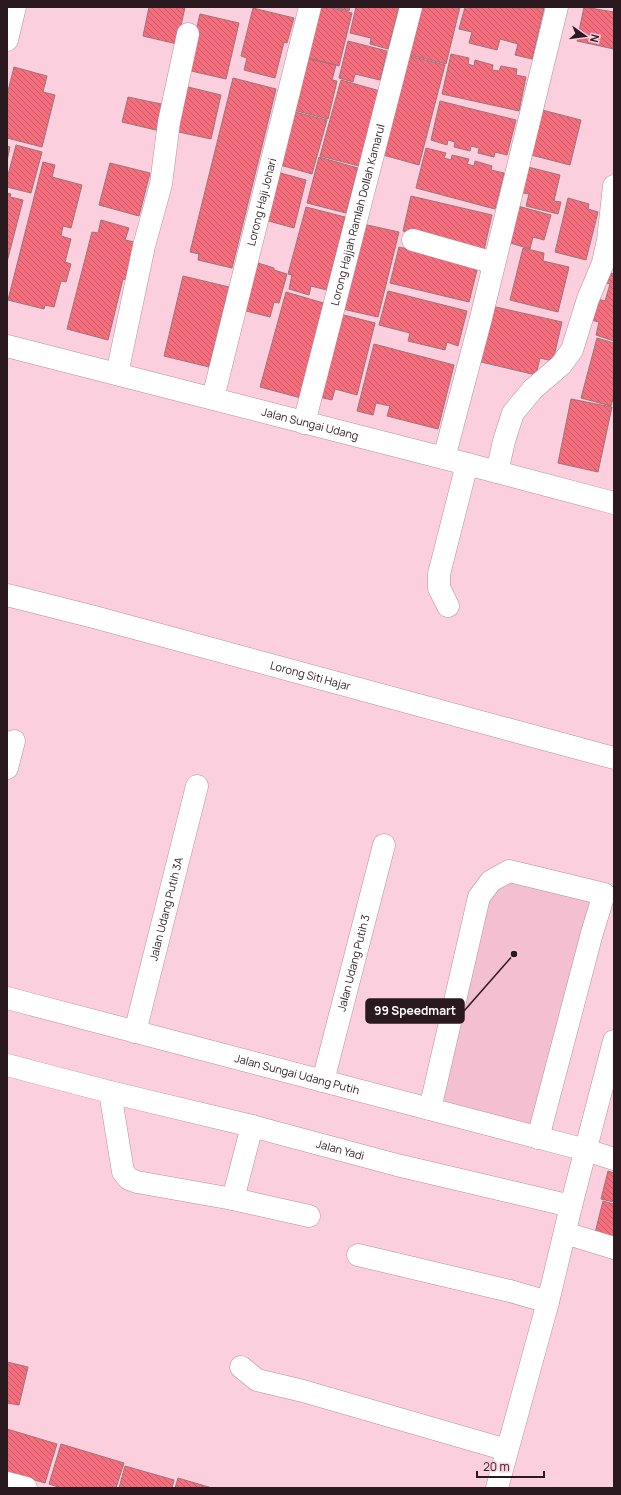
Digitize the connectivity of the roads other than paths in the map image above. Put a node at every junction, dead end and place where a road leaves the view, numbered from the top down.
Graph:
1 (15, 7) edge
2 (310, 7) edge
3 (412, 7) edge
4 (557, 7) edge
5 (188, 34) dead end
6 (7, 40) edge
7 (614, 186) edge
8 (413, 240) dead end
9 (494, 263) junction
10 (7, 346) edge
11 (117, 374) junction
12 (213, 398) junction
13 (304, 423) junction
14 (444, 458) junction
15 (467, 464) junction
16 (497, 472) junction
17 (614, 504) edge
18 (7, 595) edge
19 (448, 606) dead end
20 (14, 741) dead end
21 (614, 758) edge
22 (7, 768) edge
23 (197, 786) dead end
24 (384, 845) dead end
25 (609, 886) edge
26 (7, 998) edge
27 (135, 1032) junction
28 (614, 1042) edge
29 (7, 1065) edge
30 (323, 1081) junction
31 (110, 1092) junction
32 (430, 1109) junction
33 (252, 1126) junction
34 (538, 1138) junction
35 (586, 1150) junction
36 (614, 1159) edge
37 (232, 1199) junction
38 (571, 1206) junction
39 (309, 1216) dead end
40 (566, 1233) junction
41 (614, 1248) edge
42 (358, 1255) dead end
43 (548, 1302) junction
44 (241, 1367) dead end
45 (507, 1450) junction
46 (7, 1483) edge
47 (26, 1488) edge
48 (497, 1488) edge

1 - 6 street
2 - 12 street, Lorong Haji Johari
3 - 13 street, Lorong Hajjah Ramlah Dollah Kamarul
4 - 9 street
5 - 11 street
7 - 16 street
8 - 9 street
9 - 14 street
10 - 11 street, Jalan Sungai Udang
11 - 12 street, Jalan Sungai Udang
12 - 13 street, Jalan Sungai Udang
13 - 14 street, Jalan Sungai Udang
14 - 15 street, Jalan Sungai Udang
15 - 16 street, Jalan Sungai Udang
15 - 19 street
16 - 17 street, Jalan Sungai Udang
18 - 21 street, Lorong Siti Hajar
20 - 22 street
23 - 27 street, Jalan Udang Putih 3A
24 - 30 street, Jalan Udang Putih 3
25 - 32 street
25 - 34 street
26 - 27 street, Jalan Sungai Udang Putih
27 - 30 street, Jalan Sungai Udang Putih
28 - 35 street
29 - 31 street, Jalan Yadi
30 - 32 street, Jalan Sungai Udang Putih
31 - 33 street, Jalan Yadi
31 - 37 street
32 - 34 street, Jalan Sungai Udang Putih
33 - 37 street
33 - 38 street, Jalan Yadi
34 - 35 street, Jalan Sungai Udang Putih
35 - 36 street, Jalan Sungai Udang Putih
35 - 38 street
37 - 39 street
38 - 40 street
40 - 41 street
40 - 43 street
42 - 43 street
43 - 45 street
44 - 45 street
45 - 48 street
46 - 47 street

